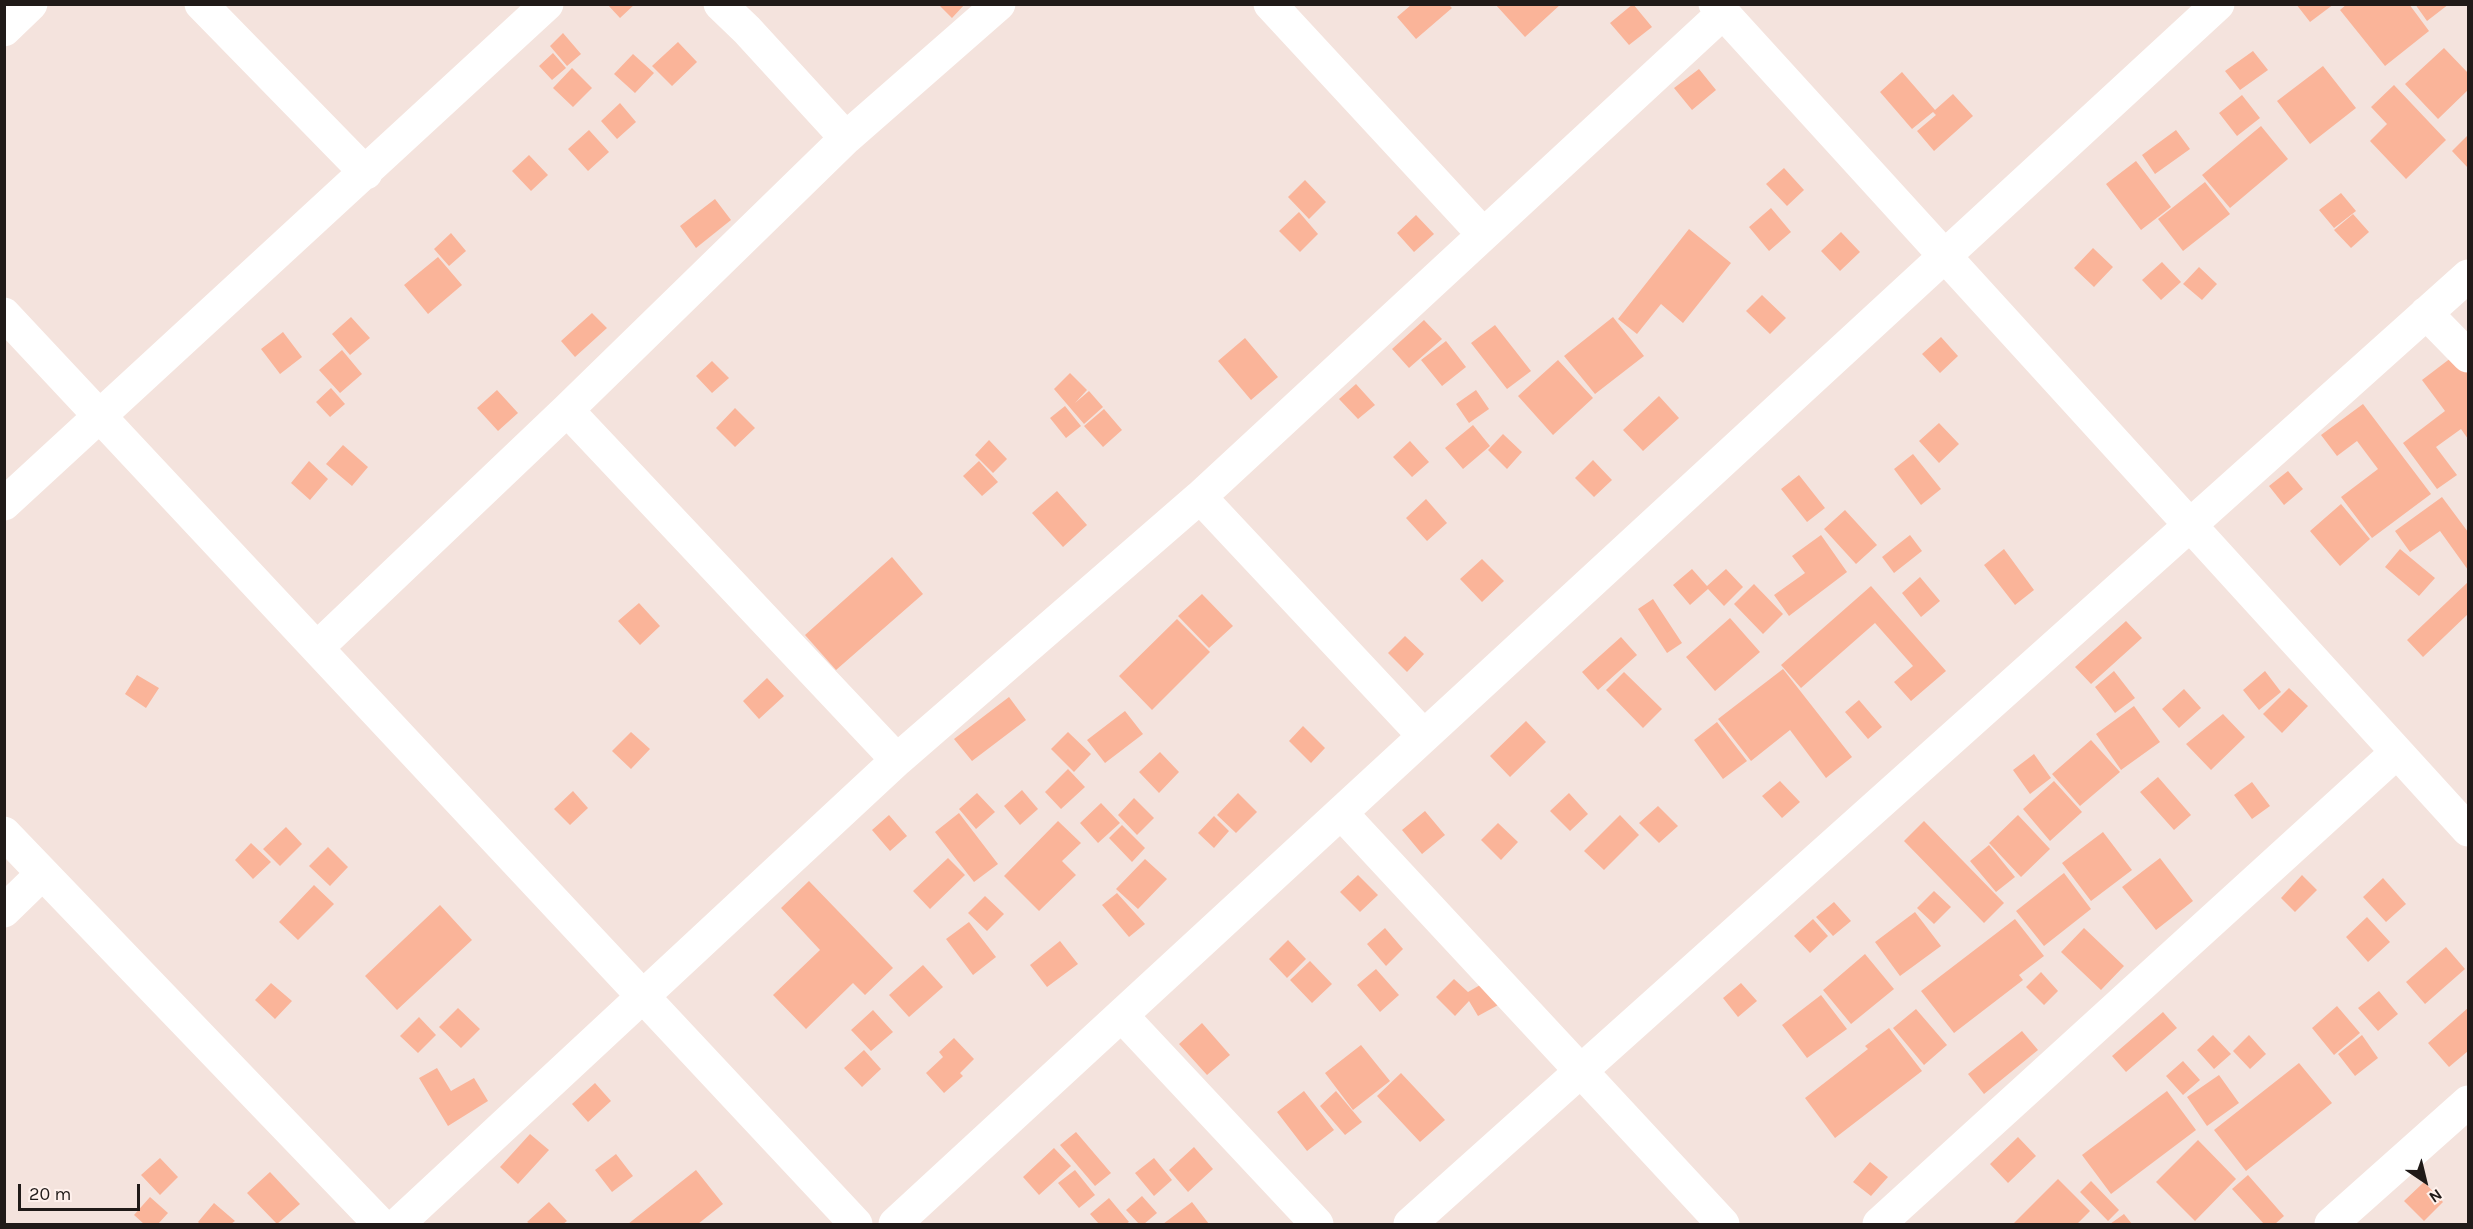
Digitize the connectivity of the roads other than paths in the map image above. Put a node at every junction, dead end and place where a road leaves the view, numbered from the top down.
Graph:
1 (31, 4) edge
2 (201, 4) edge
3 (548, 4) edge
4 (720, 4) edge
5 (999, 4) edge
6 (1270, 4) edge
7 (2218, 4) edge
8 (1719, 9) edge
9 (4, 30) edge
10 (846, 138) junction
11 (366, 172) junction
12 (1483, 234) junction
13 (1945, 256) junction
14 (2469, 276) edge
15 (4, 314) edge
16 (2426, 314) junction
17 (2469, 356) edge
18 (567, 410) junction
19 (99, 416) junction
20 (1200, 497) junction
21 (4, 504) edge
22 (2191, 524) junction
23 (317, 648) junction
24 (1424, 736) junction
25 (2397, 753) junction
26 (897, 759) junction
27 (1342, 814) junction
28 (2469, 830) edge
29 (4, 833) edge
30 (42, 874) junction
31 (4, 911) edge
32 (644, 998) junction
33 (1124, 1017) junction
34 (1581, 1070) junction
35 (2469, 1102) edge
36 (380, 1224) edge
37 (398, 1224) edge
38 (856, 1224) edge
39 (895, 1224) edge
40 (1317, 1224) edge
41 (1410, 1224) edge
42 (1723, 1224) edge
43 (1879, 1224) edge
44 (2331, 1224) edge

1 - 9 street
2 - 11 street
3 - 11 street
4 - 10 street
5 - 10 street
6 - 12 street
7 - 13 street
8 - 12 street
8 - 13 street
10 - 18 street
11 - 19 street
12 - 20 street
13 - 22 street
13 - 24 street
14 - 16 street
15 - 19 street
16 - 17 street
16 - 22 street
18 - 23 street
18 - 26 street
19 - 21 street
19 - 23 street
20 - 24 street
20 - 26 street
22 - 25 street
22 - 34 street
23 - 32 street
24 - 27 street
25 - 28 street
25 - 43 street
26 - 32 street
27 - 33 street
27 - 34 street
29 - 30 street
30 - 31 street
30 - 36 street
32 - 37 street
32 - 38 street
33 - 39 street
33 - 40 street
34 - 41 street
34 - 42 street
35 - 44 street

